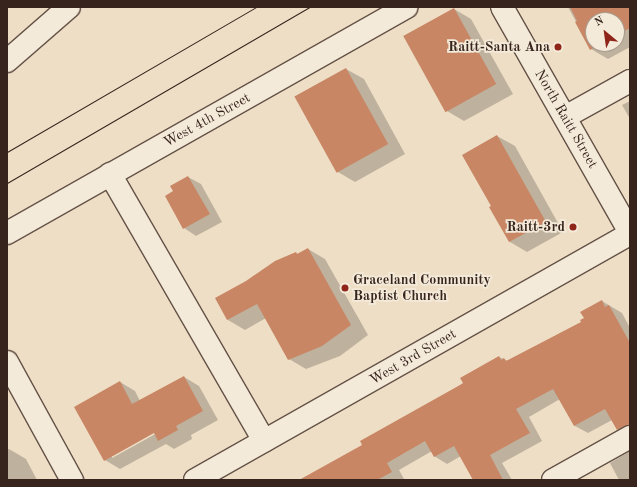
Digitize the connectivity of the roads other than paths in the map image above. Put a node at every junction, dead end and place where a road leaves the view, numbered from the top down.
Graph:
1 (69, 7) edge
2 (406, 7) edge
3 (502, 7) edge
4 (7, 61) edge
5 (630, 81) edge
6 (565, 117) junction
7 (110, 174) junction
8 (7, 232) edge
9 (630, 233) edge
10 (7, 362) edge
11 (630, 437) edge
12 (264, 441) junction
13 (72, 480) edge
14 (195, 480) edge
15 (553, 480) edge

1 - 4 street
2 - 7 street, West 4th Street
3 - 6 street, North Raitt Street
5 - 6 street
6 - 9 street, North Raitt Street
7 - 8 street, West 4th Street
7 - 12 street
9 - 12 street, West 3rd Street
10 - 13 street
11 - 15 street
12 - 14 street, West 3rd Street

